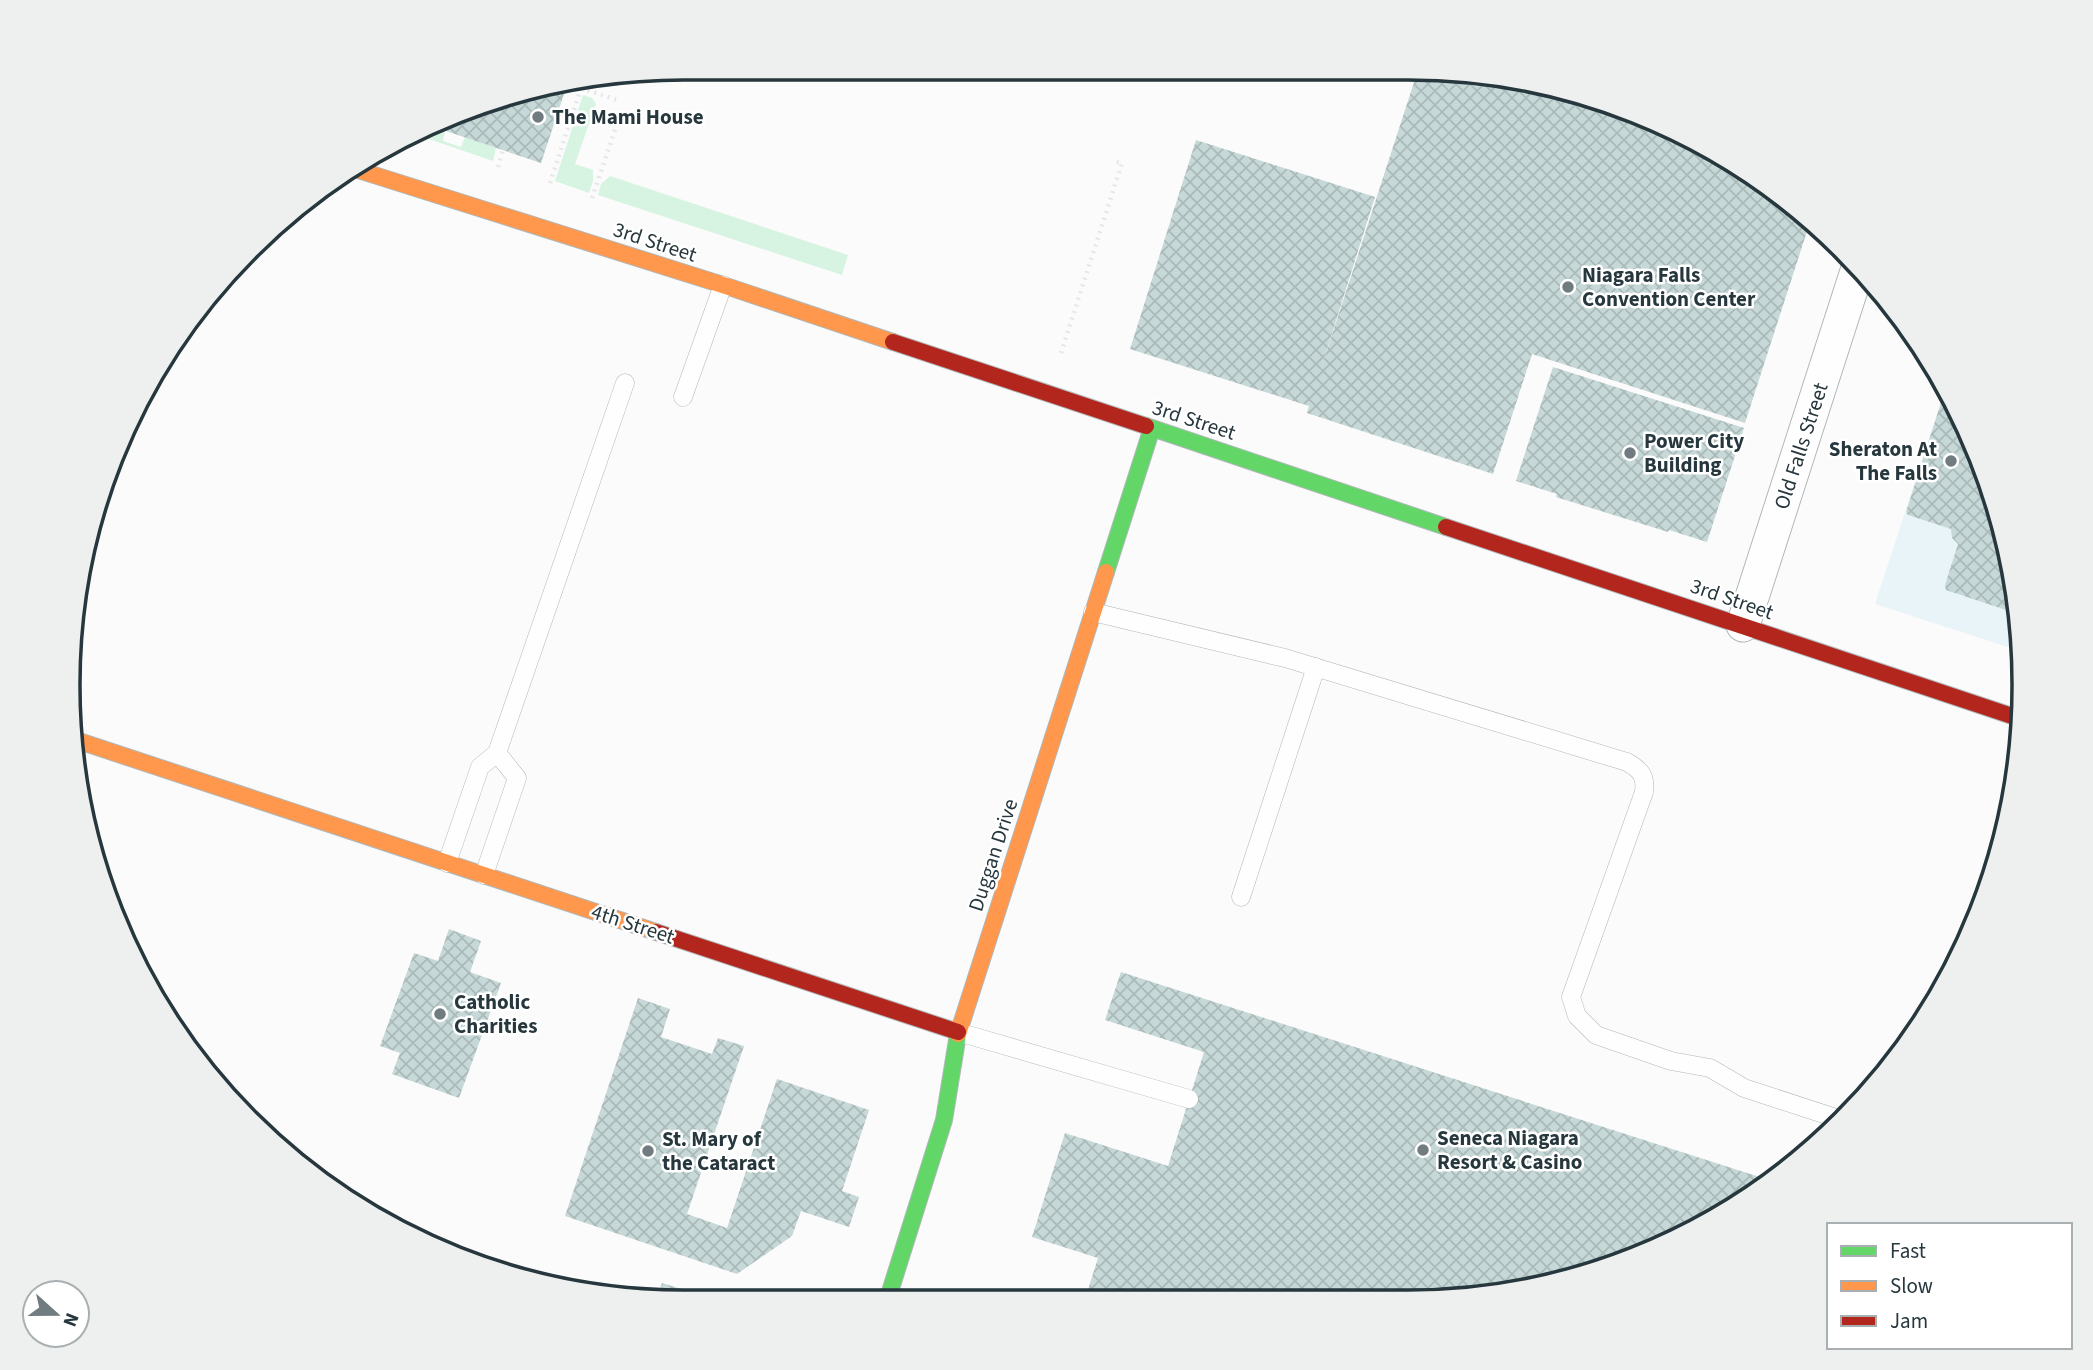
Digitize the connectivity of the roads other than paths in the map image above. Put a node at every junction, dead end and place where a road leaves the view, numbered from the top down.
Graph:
1 (365, 172) edge
2 (1855, 278) edge
3 (723, 285) junction
4 (625, 383) dead end
5 (683, 397) dead end
6 (1153, 428) junction
7 (1093, 612) junction
8 (1743, 625) junction
9 (1316, 667) junction
10 (2011, 716) edge
11 (84, 743) edge
12 (497, 753) junction
13 (447, 863) junction
14 (484, 875) junction
15 (1241, 897) dead end
16 (958, 1032) junction
17 (1189, 1099) dead end
18 (1831, 1116) edge
19 (891, 1290) edge

1 - 3 street, 3rd Street
2 - 8 street, Old Falls Street
3 - 5 lane
3 - 6 street, 3rd Street
4 - 12 lane
6 - 7 street, Duggan Drive
6 - 8 street, 3rd Street
7 - 9 lane
7 - 16 street, Duggan Drive
8 - 10 street, 3rd Street
9 - 15 lane
9 - 18 lane
11 - 13 street, 4th Street
12 - 13 lane
12 - 14 lane
13 - 14 street, 4th Street
14 - 16 street, 4th Street
16 - 17 lane, 4th Street
16 - 19 street, Duggan Drive

